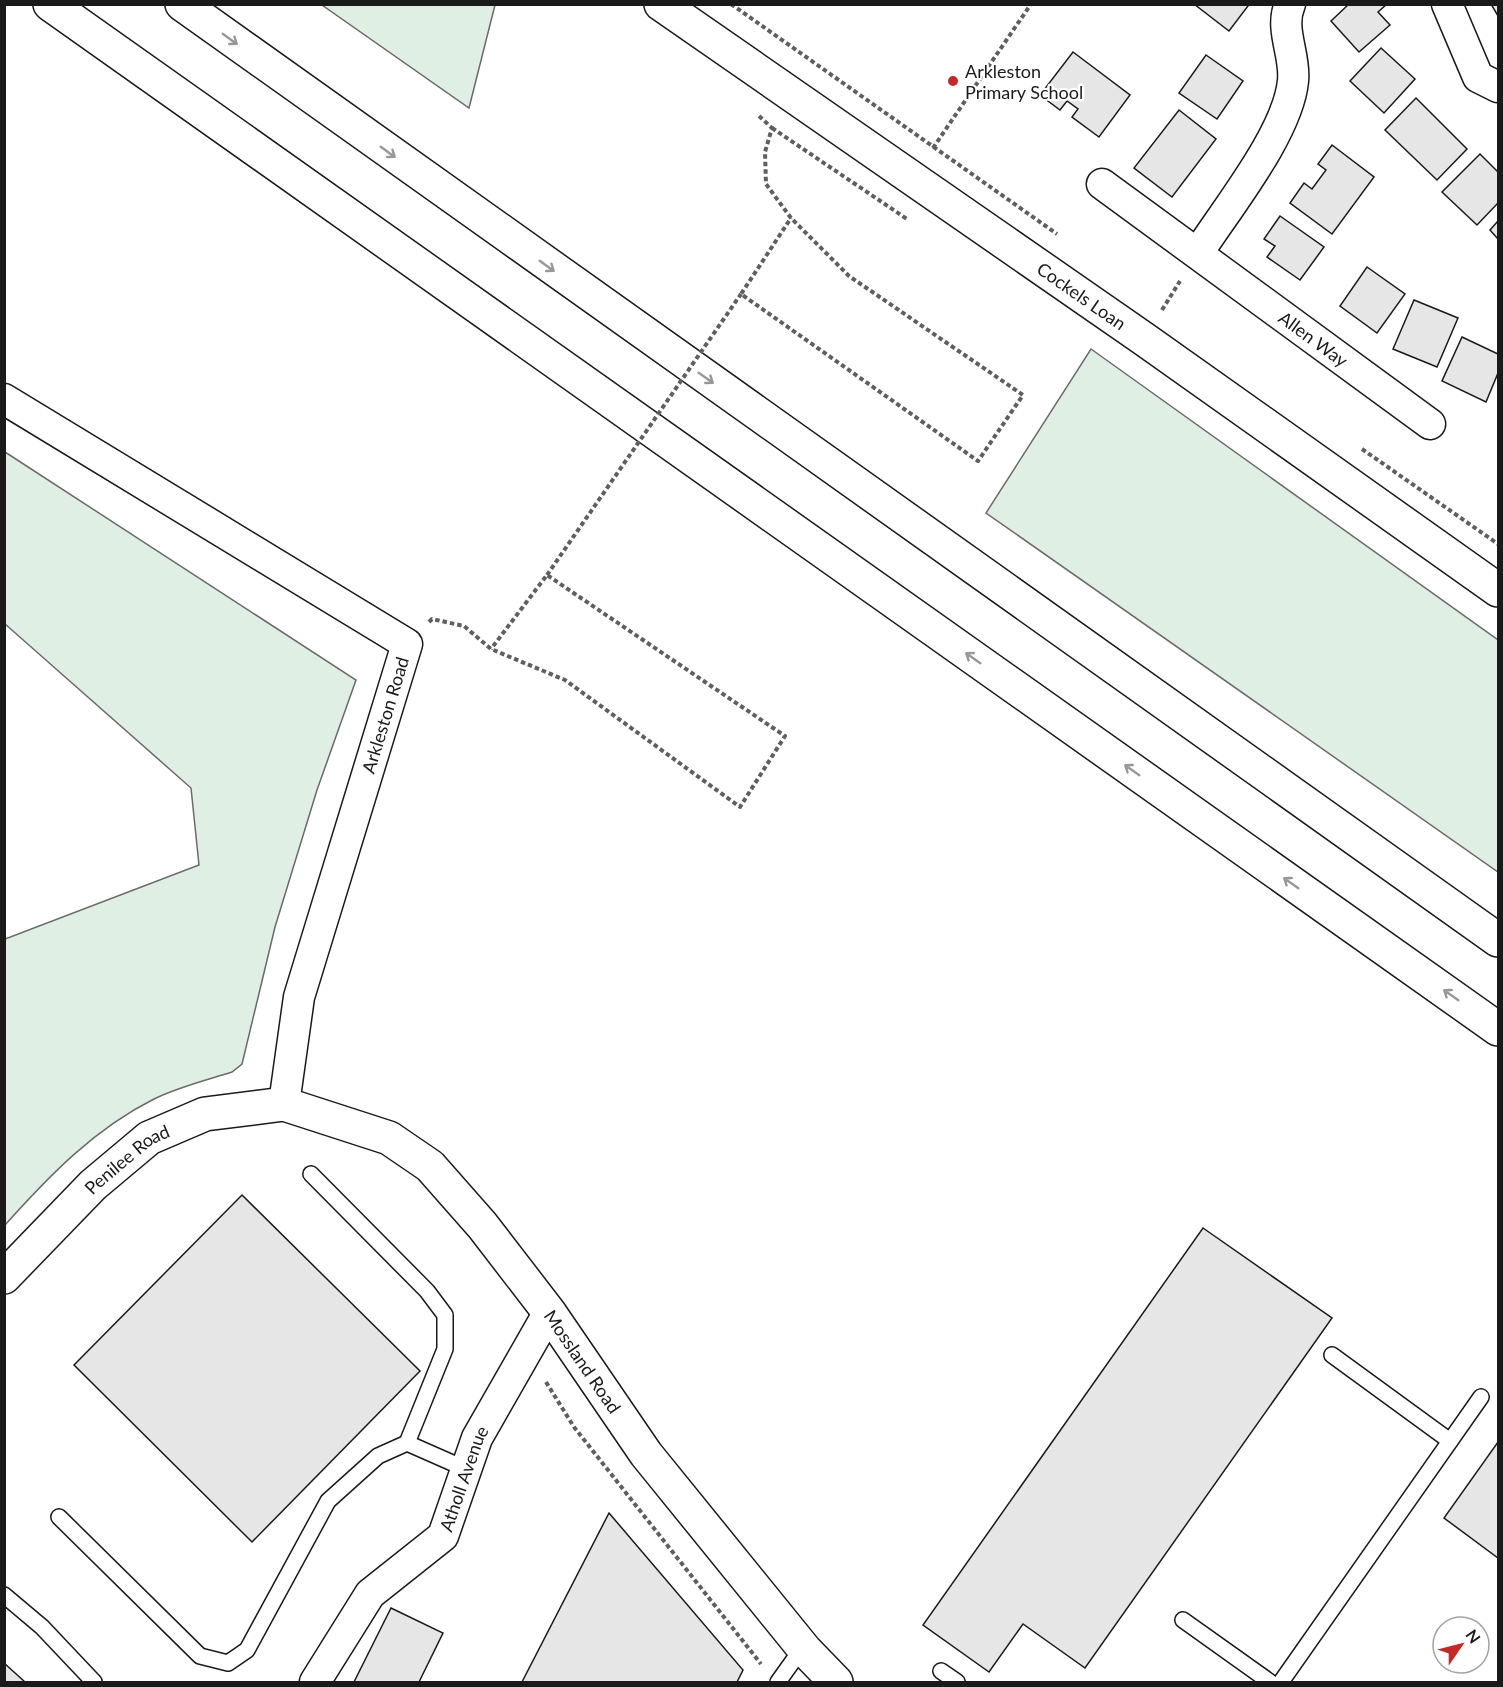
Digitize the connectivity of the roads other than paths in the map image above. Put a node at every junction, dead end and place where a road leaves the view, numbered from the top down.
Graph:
1 (50, 4) edge
2 (182, 4) edge
3 (661, 4) edge
4 (1290, 4) edge
5 (1447, 4) edge
6 (1498, 87) edge
7 (1102, 184) dead end
8 (1197, 253) junction
9 (4, 399) edge
10 (1430, 424) dead end
11 (1498, 590) edge
12 (1498, 940) edge
13 (1498, 1029) edge
14 (284, 1104) junction
15 (311, 1174) dead end
16 (4, 1277) edge
17 (549, 1312) junction
18 (1332, 1355) dead end
19 (1481, 1397) dead end
20 (1450, 1441) junction
21 (407, 1443) junction
22 (466, 1469) junction
23 (59, 1517) dead end
24 (4, 1595) edge
25 (1184, 1620) dead end
26 (802, 1647) junction
27 (941, 1671) dead end
28 (94, 1683) edge
29 (315, 1683) edge
30 (778, 1683) edge
31 (836, 1683) edge
32 (957, 1683) edge
33 (1270, 1683) edge
34 (1281, 1683) edge

13 -> 1 main road
2 -> 12 main road
3 - 11 main road, Cockels Loan
4 - 8 street
5 - 6 street
7 - 8 street, Allen Way
8 - 10 street, Allen Way
9 - 14 street, Arkleston Road
14 - 16 main road, Penilee Road
14 - 17 main road, Mossland Road
15 - 21 lane
17 - 22 street, Atholl Avenue
17 - 26 main road, Mossland Road
18 - 20 lane
19 - 20 lane
20 - 34 lane
21 - 22 lane
21 - 23 lane
22 - 29 street, Atholl Avenue
24 - 28 lane
25 - 33 lane
26 - 30 lane
26 - 31 main road, Mossland Road
27 - 32 lane

